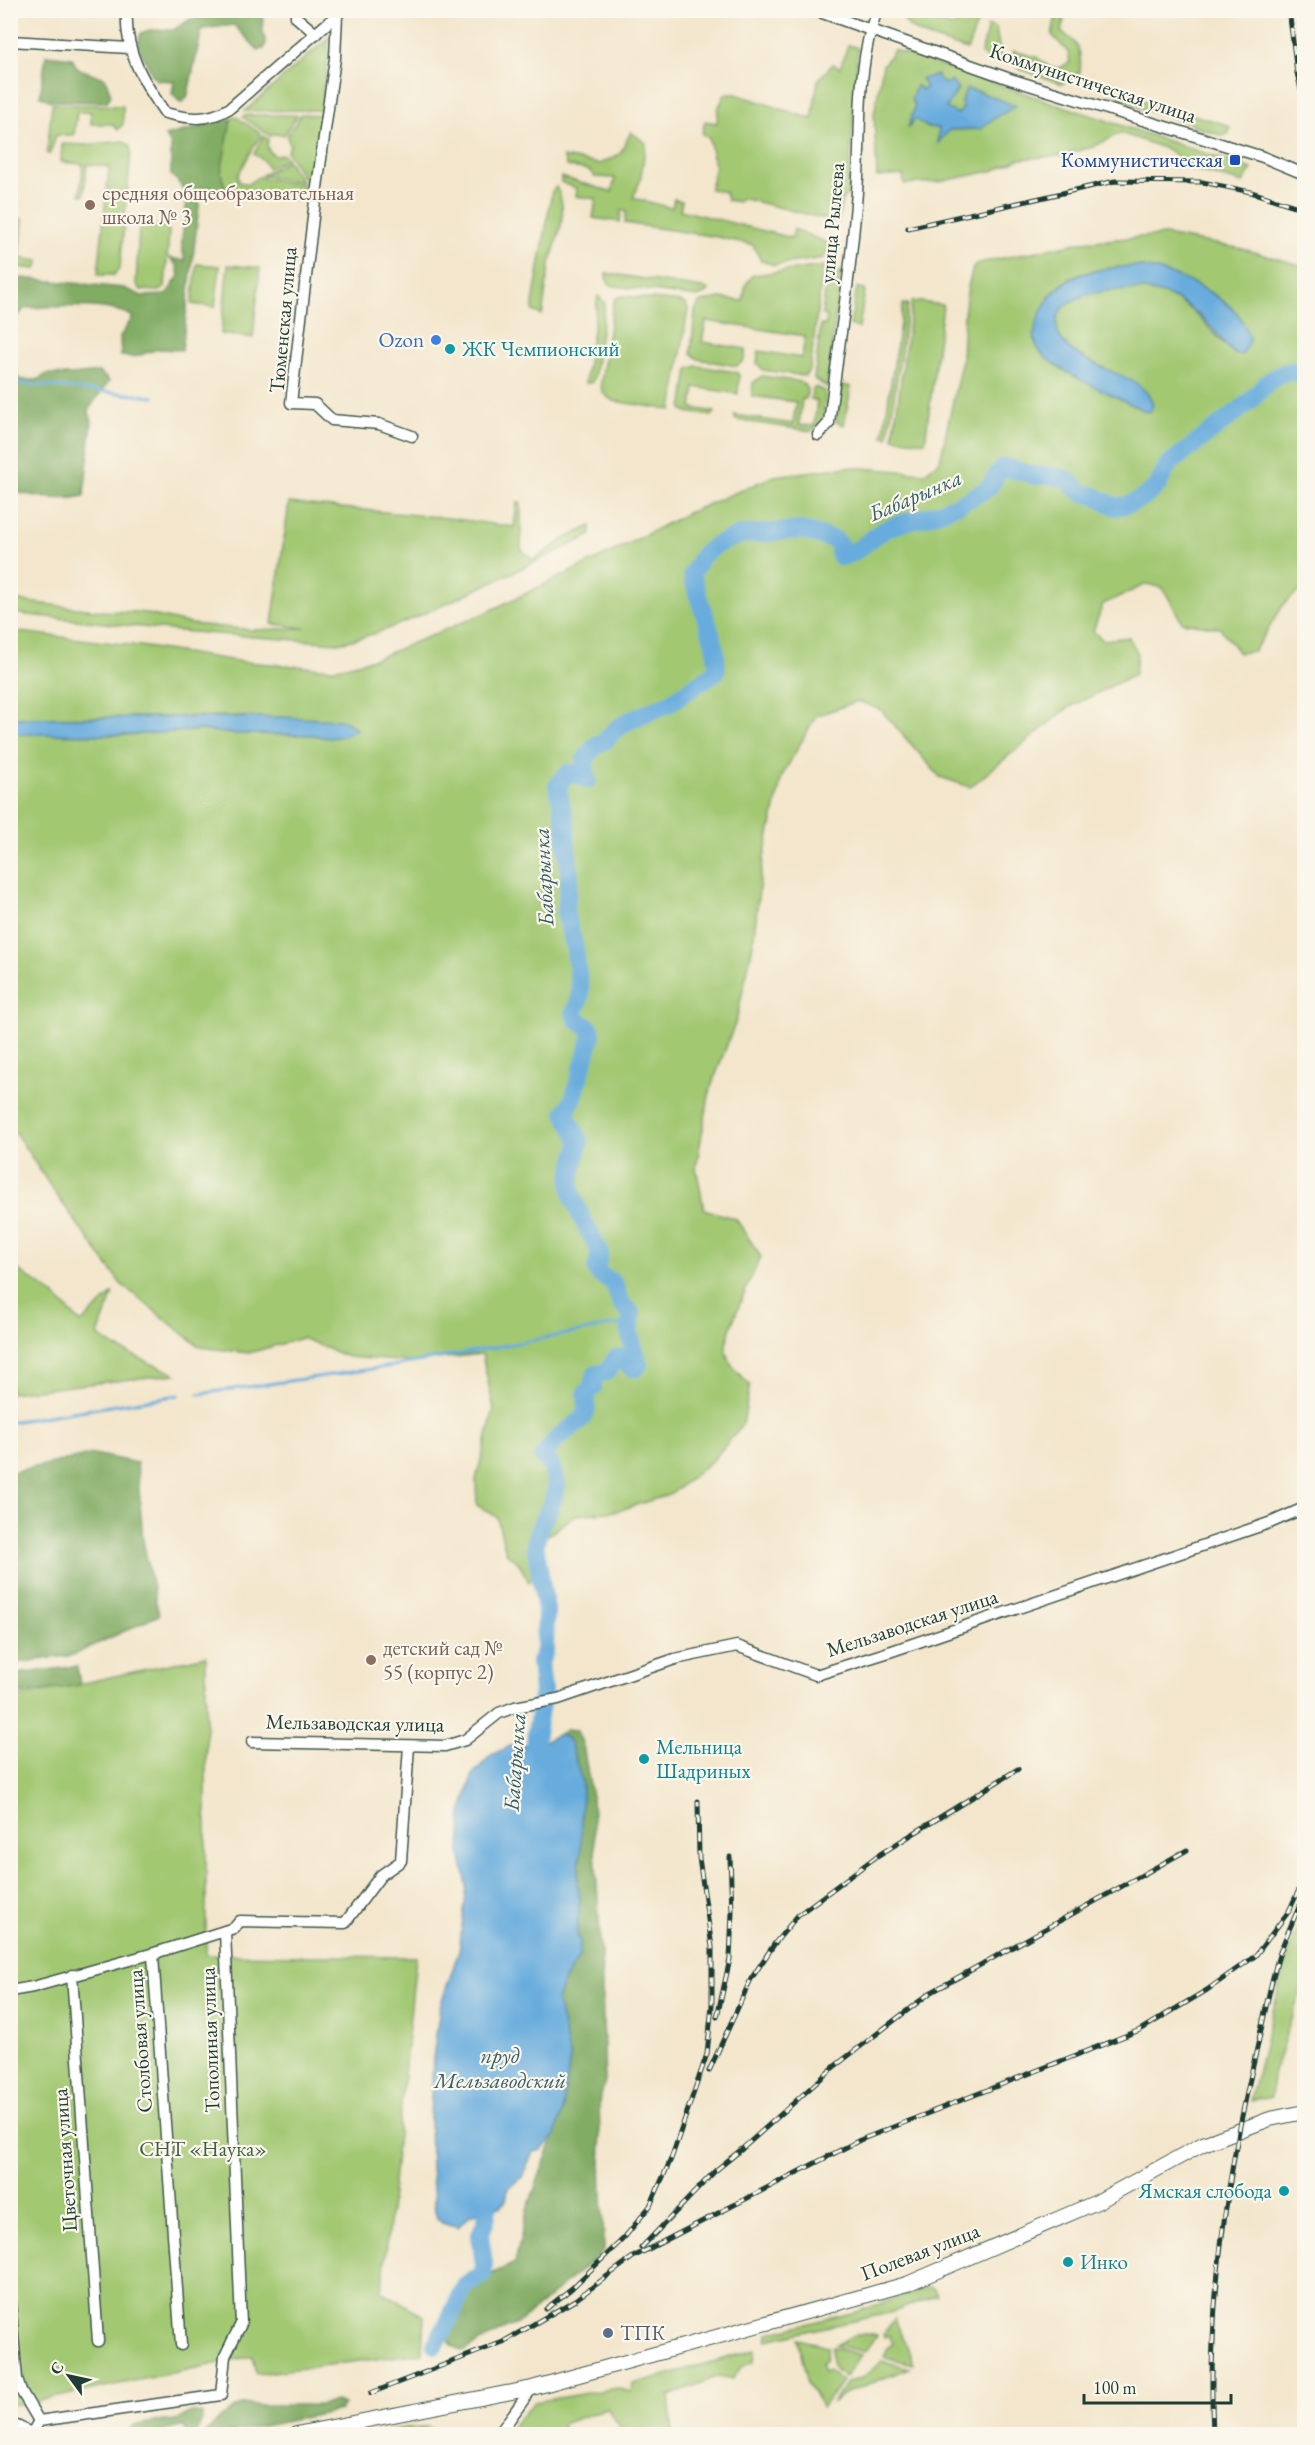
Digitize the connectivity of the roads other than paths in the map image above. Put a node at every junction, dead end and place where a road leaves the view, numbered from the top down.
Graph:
1 (128, 10) edge
2 (296, 10) edge
3 (814, 10) edge
4 (877, 10) edge
5 (339, 13) edge
6 (870, 29) junction
7 (316, 33) junction
8 (10, 41) edge
9 (129, 48) junction
10 (1305, 174) edge
11 (818, 435) dead end
12 (412, 436) dead end
13 (1305, 1508) edge
14 (252, 1742) dead end
15 (409, 1746) junction
16 (225, 1931) junction
17 (158, 1952) junction
18 (72, 1975) junction
19 (10, 1991) edge
20 (1305, 2112) edge
21 (10, 2301) edge
22 (98, 2342) dead end
23 (181, 2345) dead end
24 (532, 2388) junction
25 (39, 2421) junction
26 (10, 2426) edge
27 (33, 2434) edge
28 (296, 2434) edge
29 (499, 2434) edge

1 - 9 street
2 - 7 street
3 - 6 street
4 - 6 street, улица Рылеева
5 - 7 street
5 - 12 street, Тюменская улица
6 - 10 street, Коммунистическая улица
6 - 11 street, улица Рылеева
7 - 9 street
8 - 9 street
13 - 15 street, Мельзаводская улица
14 - 15 street, Мельзаводская улица
15 - 16 street
16 - 17 street
16 - 25 street, Тополиная улица
17 - 18 street
17 - 23 street, Столбовая улица
18 - 19 street
18 - 22 street, Цветочная улица
20 - 24 street, Полевая улица
21 - 25 street
24 - 28 street, Полевая улица
24 - 29 street
25 - 27 street
26 - 27 street

